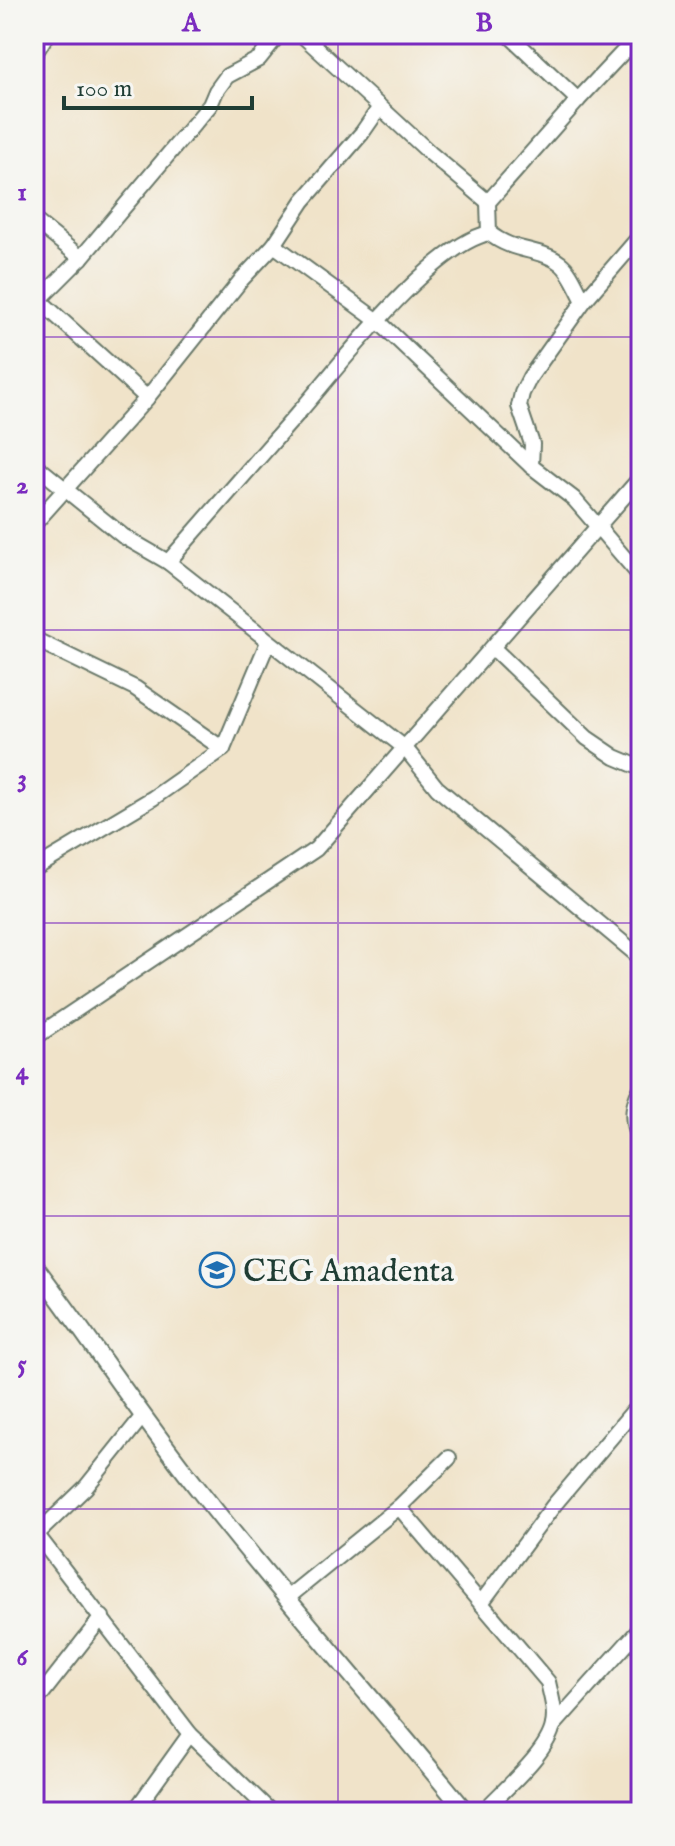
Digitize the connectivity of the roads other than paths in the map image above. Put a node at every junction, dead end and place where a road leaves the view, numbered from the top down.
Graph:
1 (47, 34) edge
2 (279, 34) edge
3 (301, 34) edge
4 (508, 34) edge
5 (640, 34) edge
6 (34, 55) edge
7 (578, 100) junction
8 (380, 107) junction
9 (488, 202) junction
10 (34, 220) edge
11 (489, 233) junction
12 (641, 235) edge
13 (274, 245) junction
14 (81, 258) junction
15 (584, 301) junction
16 (36, 302) edge
17 (378, 321) junction
18 (147, 398) junction
19 (34, 464) edge
20 (531, 466) junction
21 (641, 477) edge
22 (66, 491) junction
23 (34, 524) edge
24 (598, 528) junction
25 (168, 562) junction
26 (641, 577) edge
27 (34, 639) edge
28 (268, 642) junction
29 (494, 649) junction
30 (405, 748) junction
31 (223, 749) junction
32 (641, 768) edge
33 (34, 869) edge
34 (641, 958) edge
35 (34, 1038) edge
36 (641, 1088) edge
37 (641, 1143) edge
38 (34, 1265) edge
39 (641, 1402) edge
40 (142, 1417) junction
41 (449, 1458) dead end
42 (399, 1507) junction
43 (35, 1533) edge
44 (287, 1598) junction
45 (481, 1603) junction
46 (102, 1617) junction
47 (641, 1628) edge
48 (34, 1704) edge
49 (553, 1726) junction
50 (190, 1734) junction
51 (134, 1812) edge
52 (271, 1812) edge
53 (466, 1812) edge
54 (483, 1812) edge

1 - 6 street
2 - 14 street
3 - 8 street
4 - 7 street
5 - 7 street
7 - 9 street
8 - 9 street
8 - 13 street
9 - 11 street
10 - 14 street
11 - 15 street
11 - 17 street
12 - 15 street
13 - 17 street
13 - 18 street
14 - 16 street
15 - 20 street
16 - 18 street
17 - 20 street
17 - 25 street
18 - 22 street
19 - 22 street
20 - 24 street
21 - 24 street
22 - 23 street
22 - 25 street
24 - 26 street
24 - 29 street
25 - 28 street
27 - 31 street
28 - 30 street
28 - 31 street
29 - 30 street
29 - 32 street
30 - 34 street
30 - 35 street
31 - 33 street
36 - 37 street
38 - 40 street
39 - 45 street
40 - 43 street
40 - 44 street
41 - 42 street
42 - 44 street
42 - 45 street
43 - 46 street
44 - 53 street
45 - 49 street
46 - 48 street
46 - 50 street
47 - 49 street
49 - 54 street
50 - 51 street
50 - 52 street

